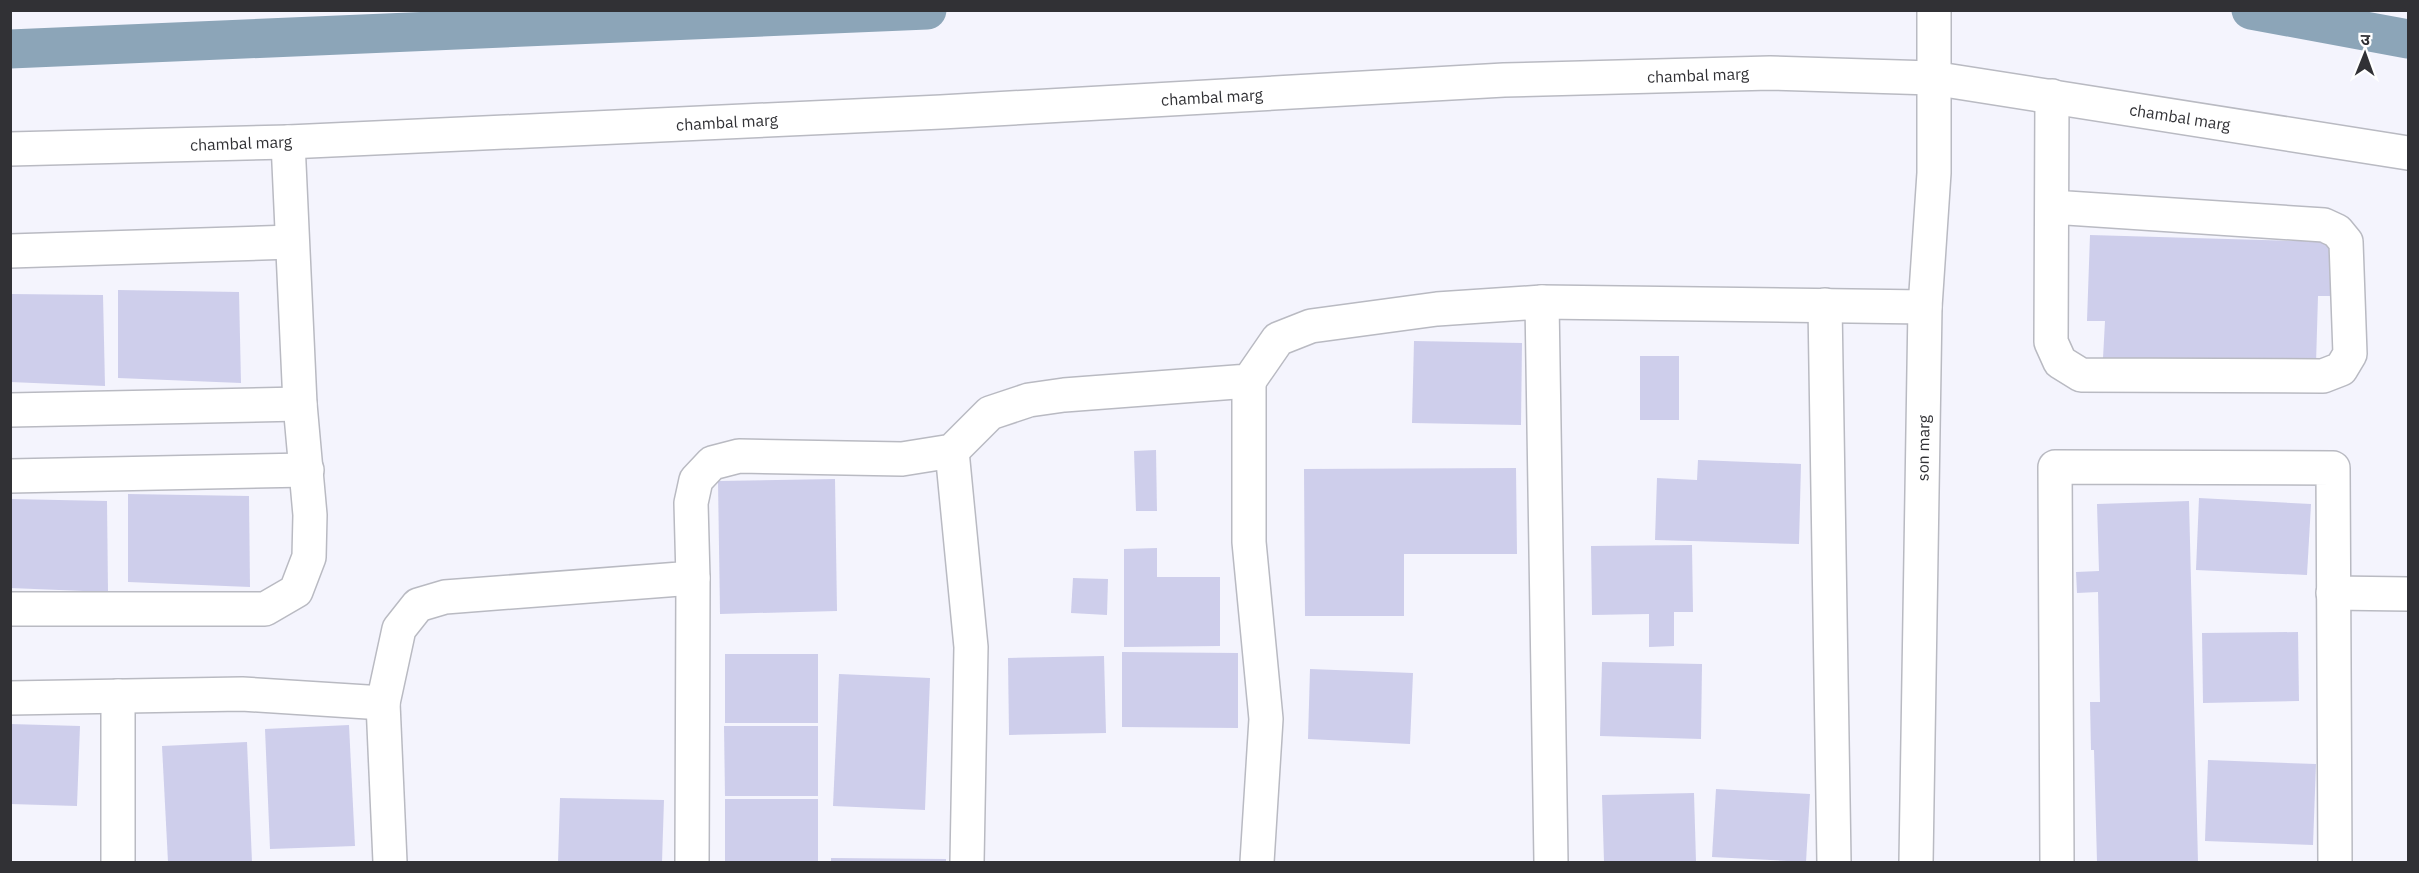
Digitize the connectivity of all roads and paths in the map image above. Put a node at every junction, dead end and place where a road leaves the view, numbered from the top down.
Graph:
1 (1934, 22) edge
2 (1932, 78) junction
3 (2052, 96) junction
4 (288, 142) junction
5 (10, 149) edge
6 (2409, 153) edge
7 (2052, 207) junction
8 (292, 242) junction
9 (10, 251) edge
10 (1542, 302) junction
11 (1825, 305) junction
12 (1925, 307) junction
13 (1249, 381) junction
14 (300, 404) junction
15 (10, 410) edge
16 (952, 451) junction
17 (307, 470) junction
18 (10, 476) edge
19 (693, 578) junction
20 (2333, 593) junction
21 (2409, 594) edge
22 (10, 609) edge
23 (118, 696) junction
24 (10, 698) edge
25 (383, 704) junction
26 (118, 862) edge
27 (390, 862) edge
28 (692, 862) edge
29 (967, 862) edge
30 (1257, 862) edge
31 (1551, 862) edge
32 (1834, 862) edge
33 (1916, 862) edge
34 (2057, 862) edge
35 (2335, 862) edge

1 - 2 street, son marg
2 - 3 street, chambal marg
2 - 4 street, chambal marg
2 - 12 street, son marg
3 - 6 street, chambal marg
3 - 7 street
4 - 5 street, chambal marg
4 - 8 street
7 - 7 street
8 - 9 street
8 - 14 street
10 - 11 street
10 - 13 street
10 - 31 street
11 - 12 street
11 - 32 street
12 - 33 street, son marg
13 - 16 street
13 - 30 street
14 - 15 street
14 - 17 street
16 - 19 street
16 - 29 street
17 - 18 street
17 - 22 street
19 - 25 street
19 - 28 street
20 - 21 street
20 - 34 street
20 - 35 street
23 - 24 street
23 - 25 street
23 - 26 street
25 - 27 street

